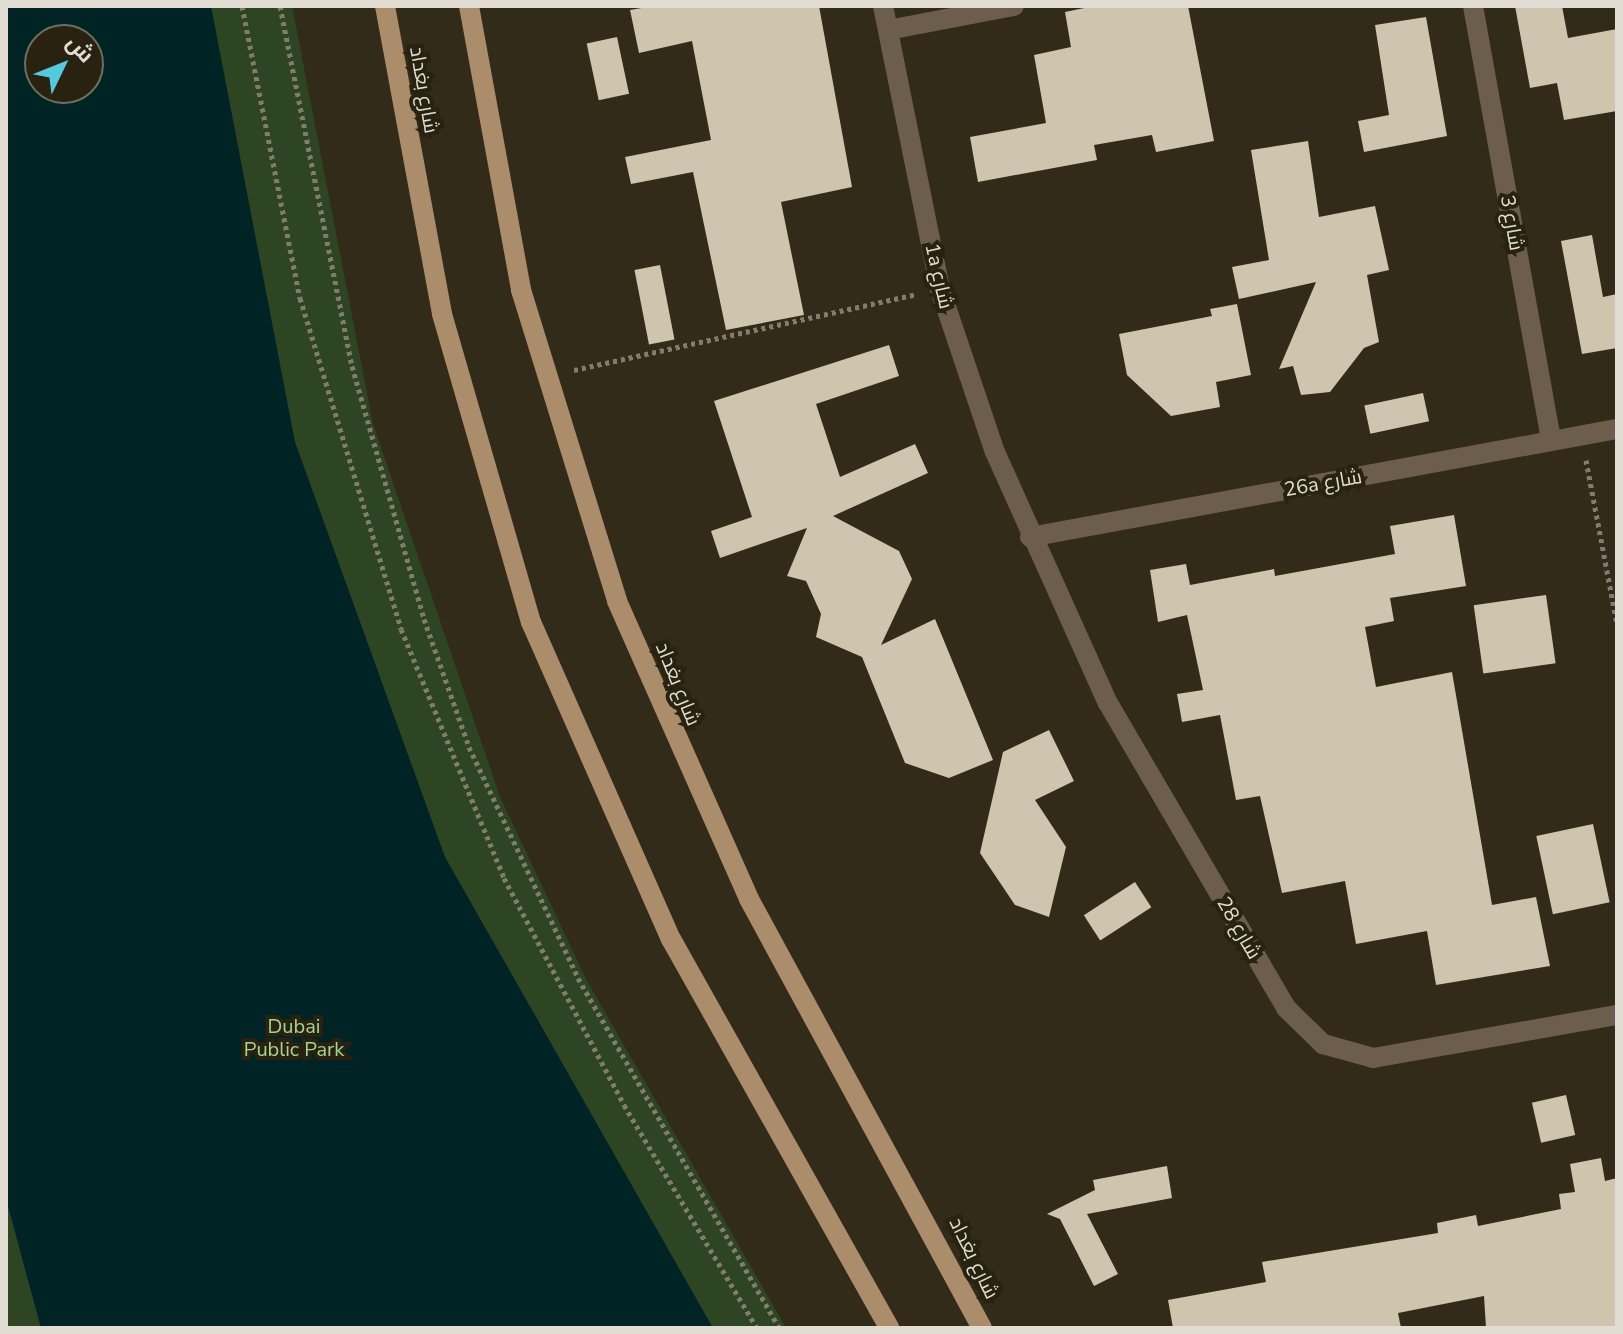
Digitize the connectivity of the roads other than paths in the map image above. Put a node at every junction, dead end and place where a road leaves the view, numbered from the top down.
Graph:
1 (385, 6) edge
2 (469, 6) edge
3 (883, 6) edge
4 (1014, 6) edge
5 (1473, 6) edge
6 (888, 30) junction
7 (1617, 429) edge
8 (1551, 440) junction
9 (1030, 537) junction
10 (1617, 1015) edge
11 (889, 1328) edge
12 (982, 1328) edge

1 - 11 main road, شارع بغداد
2 - 12 main road, شارع بغداد
3 - 6 street, 1a شارع
4 - 6 street
5 - 8 street, شارع 3
6 - 9 street, 1a شارع
7 - 8 street, 26a شارع
8 - 9 street, 26a شارع
9 - 10 street, شارع 28

